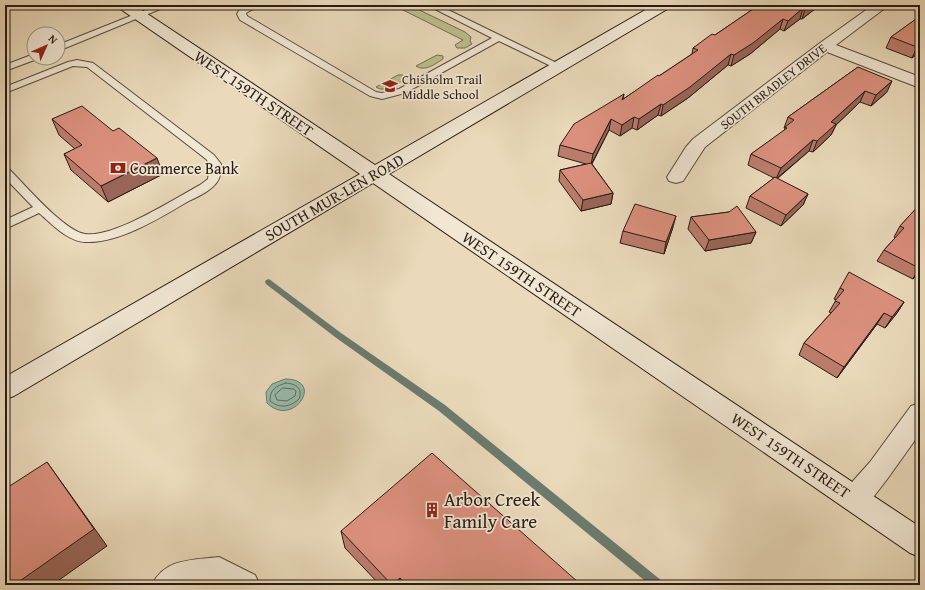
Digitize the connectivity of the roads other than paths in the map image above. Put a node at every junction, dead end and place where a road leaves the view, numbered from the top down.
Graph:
1 (166, 5) edge
2 (256, 5) edge
3 (431, 5) edge
4 (664, 5) edge
5 (882, 5) edge
6 (132, 10) edge
7 (498, 38) junction
8 (66, 44) edge
9 (825, 46) junction
10 (26, 60) edge
11 (558, 66) junction
12 (5, 68) edge
13 (920, 83) edge
14 (5, 90) edge
15 (5, 171) edge
16 (373, 174) junction
17 (676, 177) dead end
18 (40, 208) junction
19 (5, 225) edge
20 (5, 390) edge
21 (920, 413) edge
22 (856, 499) junction
23 (920, 543) edge
24 (167, 585) edge
25 (245, 585) edge

1 - 6 lane
2 - 7 lane
3 - 7 lane
4 - 11 main road, SOUTH MUR-LEN ROAD
5 - 9 main road, SOUTH BRADLEY DRIVE
6 - 8 lane
6 - 16 main road, WEST 159TH STREET
7 - 11 lane
9 - 13 main road
9 - 17 main road, SOUTH BRADLEY DRIVE
10 - 12 lane
11 - 16 main road, SOUTH MUR-LEN ROAD
14 - 18 lane
15 - 18 lane
16 - 20 main road, SOUTH MUR-LEN ROAD
16 - 22 main road, WEST 159TH STREET
18 - 19 lane
21 - 22 main road
22 - 23 main road, WEST 159TH STREET
24 - 25 main road

